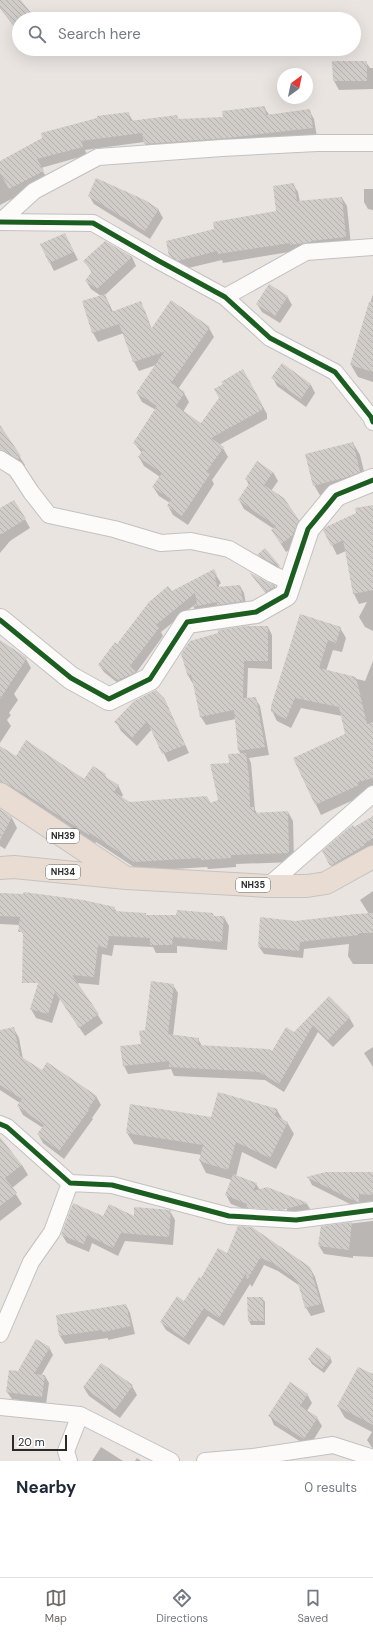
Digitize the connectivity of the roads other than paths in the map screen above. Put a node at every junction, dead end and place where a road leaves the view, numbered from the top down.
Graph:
1 (373, 143) edge
2 (0, 222) edge
3 (373, 247) edge
4 (225, 297) junction
5 (373, 422) edge
6 (0, 459) edge
7 (373, 480) edge
8 (290, 582) junction
9 (0, 620) edge
10 (0, 794) edge
11 (373, 794) edge
12 (373, 857) edge
13 (0, 868) edge
14 (126, 878) junction
15 (268, 886) junction
16 (0, 1124) edge
17 (70, 1184) junction
18 (373, 1210) edge
19 (0, 1334) edge
20 (0, 1407) edge
21 (80, 1415) junction
22 (373, 1458) edge
23 (69, 1461) edge
24 (171, 1461) edge
25 (205, 1461) edge

1 - 2 street
2 - 4 street
3 - 4 street
4 - 5 street
6 - 8 street
7 - 8 street
8 - 9 street
10 - 14 highway, NH39
11 - 15 street
12 - 15 highway, NH35
13 - 14 highway, NH34
14 - 15 highway, NH35
16 - 17 street
17 - 18 street
17 - 19 street
20 - 21 street
21 - 23 street
21 - 24 street
22 - 25 street

